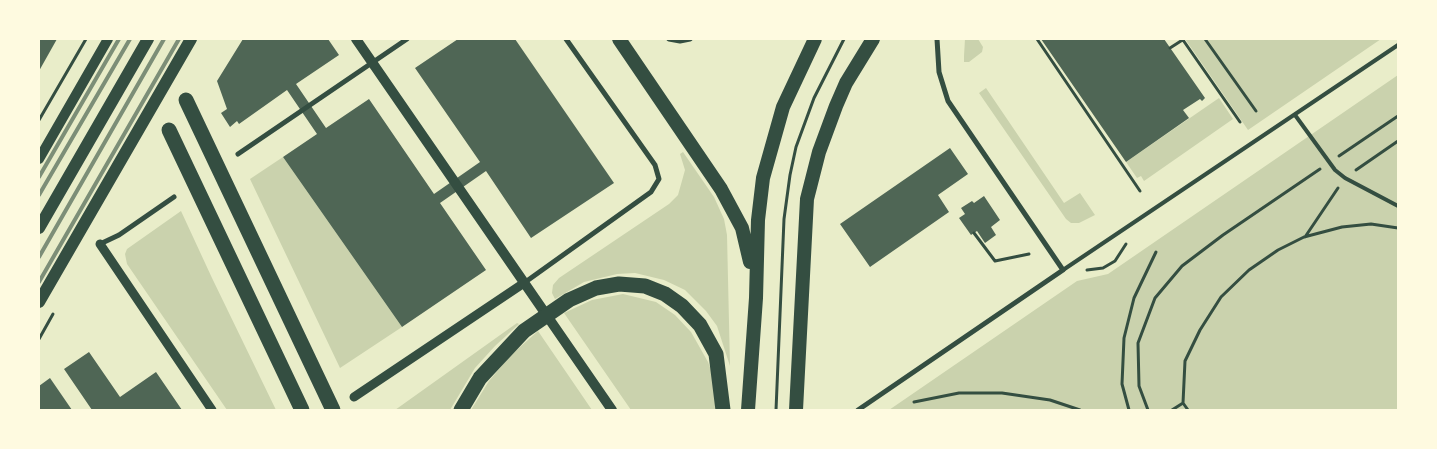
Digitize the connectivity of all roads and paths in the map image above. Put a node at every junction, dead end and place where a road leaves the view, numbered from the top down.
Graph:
1 (86, 39) edge
2 (108, 39) edge
3 (148, 39) edge
4 (191, 39) edge
5 (356, 39) edge
6 (407, 39) edge
7 (566, 39) edge
8 (618, 39) edge
9 (670, 39) edge
10 (690, 39) edge
11 (815, 39) edge
12 (872, 39) edge
13 (937, 39) edge
14 (1037, 39) edge
15 (1183, 39) edge
16 (1205, 39) edge
17 (1398, 45) edge
18 (1170, 48) dead end
19 (373, 62) junction
20 (186, 100) dead end
21 (1256, 111) dead end
22 (1295, 115) junction
23 (1398, 116) edge
24 (39, 120) edge
25 (1240, 122) dead end
26 (168, 130) dead end
27 (238, 154) dead end
28 (39, 158) edge
29 (1329, 163) junction
30 (1140, 191) dead end
31 (174, 197) dead end
32 (1398, 206) edge
33 (39, 228) edge
34 (1398, 228) edge
35 (974, 233) dead end
36 (100, 244) joint
37 (1156, 252) dead end
38 (1028, 254) dead end
39 (1064, 270) junction
40 (524, 283) junction
41 (756, 298) junction
42 (39, 302) edge
43 (354, 397) dead end
44 (914, 402) dead end
45 (1183, 403) junction
46 (299, 404) edge
47 (212, 410) edge
48 (333, 410) edge
49 (461, 410) edge
50 (612, 410) edge
51 (723, 410) edge
52 (748, 410) edge
53 (796, 410) edge
54 (858, 410) edge
55 (1080, 410) edge
56 (1129, 410) edge
57 (1148, 410) edge
58 (1172, 410) edge
59 (1188, 410) edge

1 - 24 path
2 - 28 main road
3 - 33 main road
4 - 42 main road
5 - 19 main road
6 - 19 street
7 - 40 street
8 - 41 highway
9 - 10 street
11 - 41 highway
12 - 53 highway
13 - 39 street
14 - 30 path
15 - 18 path
15 - 25 path
16 - 21 path
17 - 22 lane
19 - 27 street
19 - 40 main road
20 - 48 highway
22 - 29 lane
22 - 39 lane
23 - 29 path
26 - 46 highway
29 - 32 lane
29 - 57 path
31 - 36 street
34 - 45 path
35 - 38 path
36 - 47 street
37 - 56 path
39 - 54 street
40 - 43 street
40 - 50 main road
41 - 52 highway
44 - 55 path
45 - 58 path
45 - 59 path
49 - 51 highway

